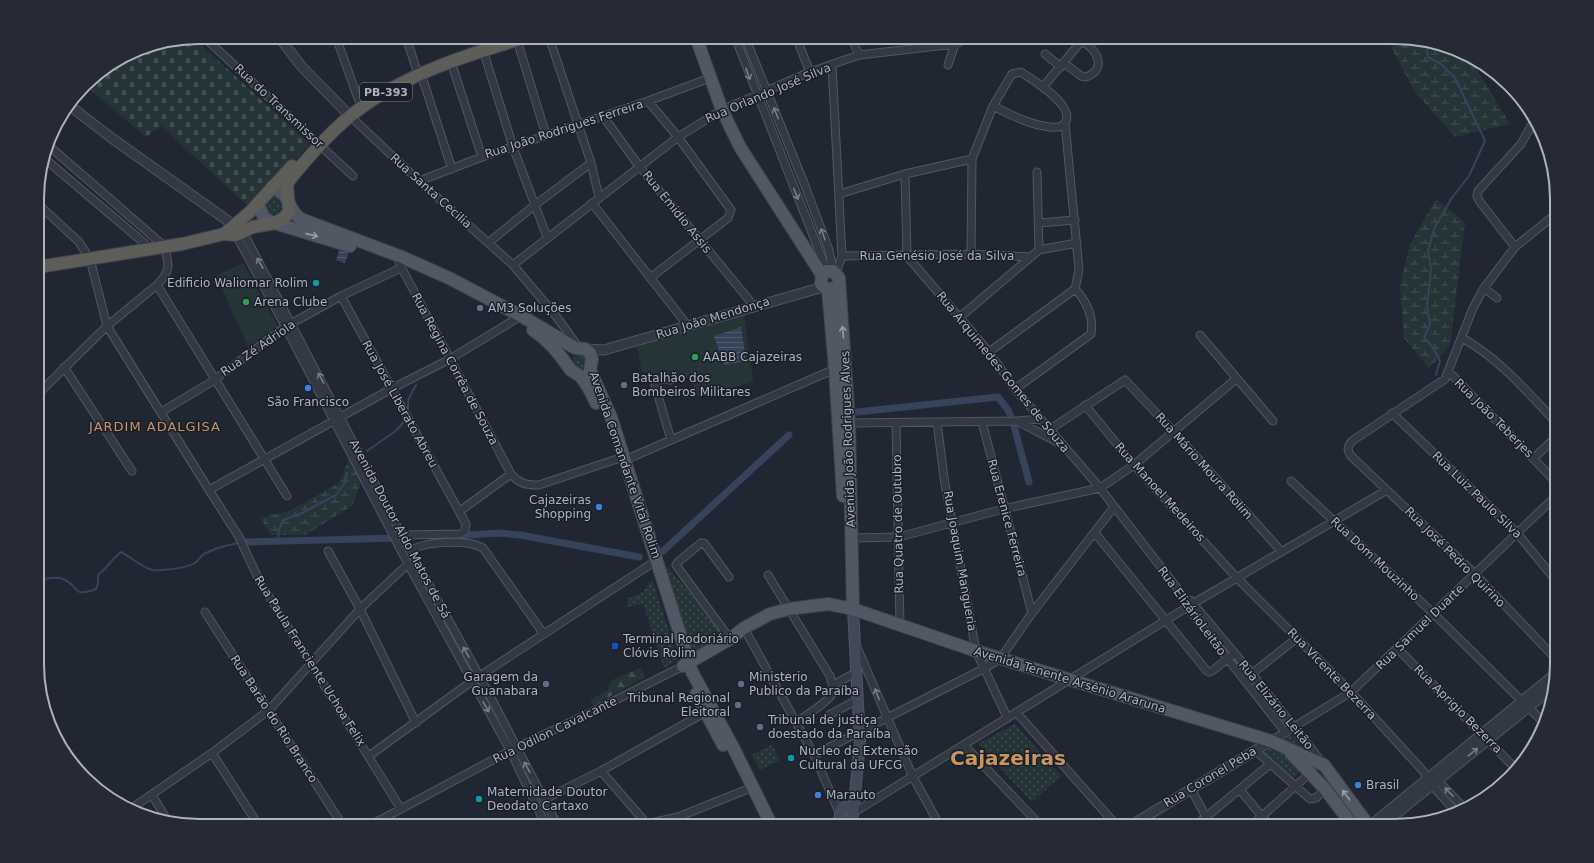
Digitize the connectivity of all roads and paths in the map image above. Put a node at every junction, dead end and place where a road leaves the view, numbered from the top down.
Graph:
1 (212, 44) edge
2 (284, 44) edge
3 (339, 44) edge
4 (408, 44) edge
5 (481, 44) edge
6 (523, 44) edge
7 (551, 44) edge
8 (698, 44) edge
9 (738, 44) edge
10 (748, 44) edge
11 (799, 44) edge
12 (854, 44) edge
13 (955, 44) joint
14 (1079, 44) edge
15 (1086, 44) edge
16 (1045, 54) dead end
17 (859, 55) junction
18 (451, 62) junction
19 (832, 65) junction
20 (948, 65) dead end
21 (1062, 65) junction
22 (418, 71) junction
23 (810, 72) junction
24 (710, 78) junction
25 (1043, 87) junction
26 (767, 91) junction
27 (756, 95) junction
28 (648, 101) junction
29 (360, 104) junction
30 (993, 106) junction
31 (73, 109) edge
32 (722, 110) junction
33 (347, 114) junction
34 (603, 116) junction
35 (1066, 123) junction
36 (578, 124) junction
37 (1531, 126) edge
38 (546, 135) junction
39 (678, 137) junction
40 (318, 143) junction
41 (513, 147) junction
42 (52, 149) edge
43 (482, 157) junction
44 (972, 159) junction
45 (48, 162) edge
46 (591, 163) junction
47 (640, 166) junction
48 (452, 169) junction
49 (1037, 172) dead end
50 (905, 174) junction
51 (353, 176) dead end
52 (419, 181) junction
53 (272, 187) junction
54 (839, 194) junction
55 (599, 197) junction
56 (288, 199) junction
57 (592, 203) junction
58 (258, 204) junction
59 (534, 205) junction
60 (44, 210) edge
61 (816, 214) junction
62 (806, 218) junction
63 (1550, 219) edge
64 (1075, 220) junction
65 (275, 223) junction
66 (1039, 223) junction
67 (233, 231) junction
68 (547, 237) junction
69 (698, 240) junction
70 (488, 243) junction
71 (1077, 243) junction
72 (164, 246) junction
73 (1515, 247) junction
74 (150, 248) junction
75 (1039, 250) junction
76 (971, 254) junction
77 (842, 256) junction
78 (907, 256) junction
79 (1031, 257) junction
80 (90, 259) junction
81 (513, 264) junction
82 (44, 266) edge
83 (400, 266) junction
84 (650, 278) junction
85 (830, 279) junction
86 (157, 285) junction
87 (1484, 288) junction
88 (1075, 289) junction
89 (341, 296) junction
90 (1497, 298) dead end
91 (754, 306) junction
92 (960, 317) junction
93 (516, 319) junction
94 (292, 323) junction
95 (108, 326) junction
96 (285, 326) junction
97 (688, 326) junction
98 (1200, 336) dead end
99 (1462, 338) junction
100 (580, 348) junction
101 (604, 350) junction
102 (989, 352) junction
103 (450, 359) junction
104 (566, 361) junction
105 (64, 367) junction
106 (587, 369) junction
107 (836, 369) junction
108 (1448, 371) junction
109 (216, 379) junction
110 (1236, 379) junction
111 (670, 380) dead end
112 (44, 388) edge
113 (391, 389) junction
114 (1015, 389) junction
115 (1085, 405) junction
116 (160, 412) junction
117 (1392, 413) junction
118 (1550, 416) edge
119 (341, 417) junction
120 (1040, 419) junction
121 (333, 421) junction
122 (1017, 421) junction
123 (1273, 421) dead end
124 (937, 422) junction
125 (982, 422) junction
126 (848, 423) junction
127 (896, 423) junction
128 (1049, 430) junction
129 (1174, 432) junction
130 (671, 440) junction
131 (1550, 443) edge
132 (1061, 445) junction
133 (265, 458) junction
134 (1534, 458) junction
135 (621, 460) junction
136 (1134, 464) junction
137 (132, 471) dead end
138 (511, 474) junction
139 (1550, 475) edge
140 (1291, 481) dead end
141 (1100, 488) junction
142 (209, 490) junction
143 (1387, 490) junction
144 (287, 496) dead end
145 (1550, 504) edge
146 (1114, 507) junction
147 (1004, 509) junction
148 (460, 511) junction
149 (1334, 522) junction
150 (952, 523) junction
151 (1094, 533) junction
152 (1517, 533) junction
153 (402, 536) junction
154 (899, 537) junction
155 (852, 538) junction
156 (406, 549) junction
157 (328, 551) dead end
158 (1282, 552) junction
159 (408, 564) junction
160 (651, 564) junction
161 (1550, 573) edge
162 (1475, 574) junction
163 (768, 575) dead end
164 (729, 576) dead end
165 (1237, 578) junction
166 (1180, 592) junction
167 (852, 595) junction
168 (1194, 603) junction
169 (1187, 607) junction
170 (789, 609) junction
171 (853, 609) junction
172 (360, 610) junction
173 (205, 612) dead end
174 (1032, 614) junction
175 (1434, 614) junction
176 (1166, 620) junction
177 (900, 626) junction
178 (744, 628) junction
179 (543, 633) junction
180 (1297, 638) junction
181 (730, 639) junction
182 (1398, 649) junction
183 (976, 651) junction
184 (1235, 653) junction
185 (1550, 653) edge
186 (1000, 659) junction
187 (1227, 659) junction
188 (311, 663) junction
189 (686, 665) junction
190 (983, 669) junction
191 (863, 671) junction
192 (1252, 674) junction
193 (480, 677) junction
194 (1067, 680) junction
195 (1244, 680) junction
196 (1549, 680) edge
197 (472, 681) junction
198 (833, 685) junction
199 (1548, 691) edge
200 (1351, 692) junction
201 (859, 699) junction
202 (1525, 704) junction
203 (270, 710) junction
204 (704, 712) junction
205 (1016, 712) junction
206 (829, 715) dead end
207 (1007, 717) junction
208 (886, 718) junction
209 (1540, 718) edge
210 (797, 722) junction
211 (416, 723) junction
212 (1295, 728) junction
213 (860, 731) junction
214 (1286, 733) junction
215 (1486, 737) junction
216 (1271, 741) junction
217 (965, 746) junction
218 (514, 749) junction
219 (1287, 749) junction
220 (1255, 750) junction
221 (212, 753) junction
222 (814, 755) junction
223 (369, 756) junction
224 (1269, 765) junction
225 (1324, 765) junction
226 (1513, 765) edge
227 (601, 771) junction
228 (1310, 773) junction
229 (913, 777) junction
230 (1431, 779) junction
231 (537, 784) junction
232 (1295, 787) junction
233 (749, 788) junction
234 (529, 789) junction
235 (1191, 789) junction
236 (1240, 790) junction
237 (1324, 790) junction
238 (152, 795) junction
239 (545, 799) junction
240 (136, 805) edge
241 (1460, 805) edge
242 (1453, 808) edge
243 (401, 809) junction
244 (164, 815) edge
245 (1262, 815) junction
246 (678, 817) joint
247 (844, 817) edge
248 (1207, 817) junction
249 (254, 819) edge
250 (339, 819) edge
251 (382, 819) edge
252 (543, 819) edge
253 (555, 819) edge
254 (643, 819) edge
255 (667, 819) edge
256 (762, 819) edge
257 (768, 819) edge
258 (936, 819) edge
259 (1034, 819) edge
260 (1111, 819) edge
261 (1142, 819) edge
262 (1204, 819) edge
263 (1258, 819) edge
264 (1265, 819) edge
265 (1347, 819) edge
266 (1365, 819) edge
267 (1379, 819) edge
268 (1388, 819) edge

1 - 40 street, Rua do Transmissor
2 - 33 street, Rua Santa Cecilia
3 - 29 street
4 - 22 street
5 - 18 highway, PB-393
5 - 22 highway, PB-393
5 - 41 street
6 - 38 street
7 - 36 street
8 - 24 main road
9 -> 27 street
10 - 26 street
11 - 23 street
12 - 17 street
13 - 17 street, Rua Orlando José Silva
13 - 20 street
14 - 21 street
15 - 21 street
16 - 21 street
17 - 19 street, Rua Orlando José Silva
18 - 22 highway, PB-393
18 - 43 street
19 - 23 street, Rua Orlando José Silva
19 - 54 street
21 - 25 street
22 - 29 highway, PB-393
22 - 48 street
23 - 26 street, Rua Orlando José Silva
24 - 28 street, Rua João Rodrigues Ferreira
24 - 32 main road
25 - 30 street
25 - 35 street
26 - 27 street, Rua Orlando José Silva
61 -> 26 street
27 - 32 street, Rua Orlando José Silva
27 -> 62 street
28 - 34 street, Rua João Rodrigues Ferreira
28 - 39 street
29 - 33 highway, PB-393
30 - 35 street
30 - 44 street
31 - 67 street
32 - 39 street, Rua Orlando José Silva
32 - 85 main road
33 - 40 highway, PB-393
33 - 52 street, Rua Santa Cecilia
34 - 36 street, Rua João Rodrigues Ferreira
34 - 47 street, Rua Emidio Assis
35 - 64 street
36 - 38 street, Rua João Rodrigues Ferreira
36 - 46 street
37 - 73 street
38 - 41 street, Rua João Rodrigues Ferreira
39 - 47 street, Rua Orlando José Silva
39 - 69 street
40 - 51 street, Rua do Transmissor
40 - 53 highway, PB-393
40 - 56 highway, PB-393
41 - 43 street, Rua João Rodrigues Ferreira
41 - 59 street
42 - 72 street
43 - 48 street, Rua João Rodrigues Ferreira
44 - 50 street
44 - 76 street
45 - 74 street
46 - 55 street
46 - 59 street
47 - 55 street, Rua Orlando José Silva
47 - 69 street, Rua Emidio Assis
48 - 52 street, Rua João Rodrigues Ferreira
49 - 66 street
50 - 54 street
50 - 78 street
52 - 70 street, Rua Santa Cecilia
53 - 56 main road
53 - 58 highway
54 - 77 street
55 - 57 street, Rua Orlando José Silva
56 - 65 highway
56 - 100 main road
57 - 68 street, Rua Orlando José Silva
57 - 84 street
58 - 65 main road
58 - 67 highway
59 - 68 street
59 - 70 street
60 - 80 street, Rua Paula Franciente Uchoa Felix
61 - 62 street
85 -> 61 street
62 - 85 street
63 - 73 street
64 - 66 street
64 - 71 street
65 - 67 highway
65 -> 83 main road, Avenida Comandante Vital Rolim
66 - 75 street
67 - 72 highway
94 -> 67 street, Avenida Doutor Aldo Matos de Sá
67 - 96 street, Avenida Doutor Aldo Matos de Sá
68 - 81 street, Rua Orlando José Silva
69 - 84 street
69 - 91 street, Rua Emidio Assis
70 - 81 street, Rua Santa Cecilia
71 - 75 street
71 - 88 street
72 - 74 highway
72 - 86 street
73 - 87 street
74 - 80 highway
75 - 79 street
76 - 78 street, Rua Genésio José da Silva
76 - 79 street, Rua Genésio José da Silva
77 - 78 street, Rua Genésio José da Silva
77 - 85 street
78 - 92 street, Rua Arquimedes Gomes de Souza
79 - 92 street
80 - 82 highway
80 - 95 street, Rua Paula Franciente Uchoa Felix
81 - 100 street, Rua Santa Cecilia
83 - 89 street, Rua Zé Adriola
83 - 93 main road, Avenida Comandante Vital Rolim
83 - 103 street, Rua Regina Corrêa de Souza
84 - 97 street
85 - 91 street, Rua João Mendonça
85 - 107 main road, Avenida João Rodrigues Alves
126 -> 85 main road, Avenida João Rodrigues Alves
86 - 95 street
86 - 109 street
87 - 90 street
87 - 99 street
88 - 102 street
88 - 114 street
89 - 94 street, Rua Zé Adriola
89 - 113 street, Rua José Liberato Abreu
91 - 97 street, Rua João Mendonça
92 - 102 street, Rua Arquimedes Gomes de Souza
93 - 103 street
93 - 104 main road, Avenida Comandante Vital Rolim
94 - 96 street, Rua Zé Adriola
119 -> 94 street, Avenida Doutor Aldo Matos de Sá
95 - 105 street
95 - 116 street, Rua Paula Franciente Uchoa Felix
96 - 109 street, Rua Zé Adriola
96 - 121 street, Avenida Doutor Aldo Matos de Sá
97 - 101 street, Rua João Mendonça
98 - 110 street
99 - 108 street
99 - 118 street
100 - 101 street
100 - 104 main road
100 - 106 main road, Avenida Comandante Vital Rolim
101 - 106 street
102 - 114 street, Rua Arquimedes Gomes de Souza
103 - 113 street
103 - 138 street, Rua Regina Corrêa de Souza
104 - 106 main road, Avenida Comandante Vital Rolim
105 - 112 street
105 - 137 street
106 - 135 main road, Avenida Comandante Vital Rolim
107 - 130 street
107 - 167 main road, Avenida João Rodrigues Alves
108 - 117 street
108 - 134 street, Rua João Teberjes
109 - 116 street, Rua Zé Adriola
109 - 133 street
110 - 123 street
110 - 129 street
111 - 130 street
113 - 119 street
113 - 148 street, Rua José Liberato Abreu
114 - 120 street, Rua Arquimedes Gomes de Souza
115 - 128 street
115 - 129 street, Rua Mário Moura Rolim
115 - 136 street, Rua Manoel Medeiros
116 - 142 street, Rua Paula Franciente Uchoa Felix
117 - 143 street, Rua José Pedro Quirino
117 - 152 street, Rua Luiz Paulo Silva
119 - 121 street
119 - 153 street, Avenida Doutor Aldo Matos de Sá
120 - 122 street
120 - 128 street, Rua Arquimedes Gomes de Souza
121 - 133 street
121 - 156 street, Avenida Doutor Aldo Matos de Sá
122 - 125 street
122 - 132 street
124 - 125 street
124 - 127 street
124 - 150 street, Rua Joaquim Mangueria
125 - 147 street, Rua Erenice Ferreira
126 - 127 street
126 - 155 main road, Avenida João Rodrigues Alves
127 - 154 street, Rua Quatro de Outubro
128 - 132 street, Rua Arquimedes Gomes de Souza
129 - 136 street
129 - 158 street, Rua Mário Moura Rolim
130 - 135 street
131 - 134 street
132 - 141 street, Rua Arquimedes Gomes de Souza
133 - 142 street
133 - 144 street
134 - 139 street, Rua João Teberjes
135 - 138 street
135 - 160 main road, Avenida Comandante Vital Rolim
135 - 189 main road, Avenida Comandante Vital Rolim
136 - 141 street
136 - 165 street, Rua Manoel Medeiros
138 - 148 street
140 - 149 street, Rua Dom Mouzinho
141 - 146 street, Rua ElizárioLeitão
141 - 147 street
142 - 188 street, Rua Paula Franciente Uchoa Felix
143 - 149 street
143 - 162 street, Rua José Pedro Quirino
145 - 152 street, Rua Samuel Duarte
146 - 151 street
146 - 166 street, Rua ElizárioLeitão
147 - 150 street
147 - 174 street, Rua Erenice Ferreira
148 - 153 street, Rua José Liberato Abreu
149 - 158 street
149 - 175 street, Rua Dom Mouzinho
150 - 154 street
150 - 183 street, Rua Joaquim Mangueria
151 - 174 street
151 - 176 street
152 - 161 street, Rua Luiz Paulo Silva
152 - 162 street, Rua Samuel Duarte
153 - 156 street, Avenida Doutor Aldo Matos de Sá
154 - 155 street
154 - 177 street, Rua Quatro de Outubro
155 - 167 main road, Avenida João Rodrigues Alves
156 - 159 street, Avenida Doutor Aldo Matos de Sá
156 - 179 street
193 -> 156 street, Avenida Doutor Aldo Matos de Sá
157 - 172 street
158 - 165 street
159 - 172 street
159 - 197 street, Avenida Doutor Aldo Matos de Sá
160 - 179 street
160 - 189 main road, Avenida Comandante Vital Rolim
162 - 175 street, Rua Samuel Duarte
162 - 185 street, Rua José Pedro Quirino
163 - 170 street
164 - 181 street
165 - 168 street
165 - 180 street, Rua Vicente Bezerra
166 - 168 street, Rua Elizário Leitão
166 - 169 street, Rua ElizárioLeitão
167 - 171 main road, Avenida João Rodrigues Alves
168 - 169 street
168 - 184 street, Rua Elizário Leitão
169 - 176 street
169 - 187 street, Rua ElizárioLeitão
170 - 171 main road, Rua Odilon Cavalcante
170 - 178 main road, Rua Odilon Cavalcante
170 - 198 street
171 - 177 main road, Avenida Tenente Arsênio Araruna
171 - 191 main road, Avenida João Rodrigues Alves
172 - 188 street
172 - 211 street
173 - 203 street, Rua Barāo do Rio Branco
174 - 186 street
175 - 182 street, Rua Samuel Duarte
175 - 202 street, Rua Dom Mouzinho
176 - 187 street
176 - 194 street
177 - 183 main road, Avenida Tenente Arsênio Araruna
178 - 181 main road, Rua Odilon Cavalcante
178 - 210 street
179 - 193 street
180 - 192 street
180 - 200 street, Rua Vicente Bezerra
181 - 189 main road, Rua Odilon Cavalcante
182 - 200 street, Rua Samuel Duarte
182 - 215 street, Rua Aprigio Bezerra
183 - 186 main road, Avenida Tenente Arsênio Araruna
183 - 190 street, Rua Joaquim Mangueria
184 - 187 street
184 - 192 street, Rua Elizário Leitão
186 - 190 street
186 - 194 main road, Avenida Tenente Arsênio Araruna
187 - 195 street, Rua ElizárioLeitão
188 - 203 street
188 - 223 street, Rua Paula Franciente Uchoa Felix
189 - 204 main road, Avenida Comandante Vital Rolim
189 - 218 street, Rua Odilon Cavalcante
189 - 233 main road, Avenida Comandante Vital Rolim
190 - 207 street, Rua Joaquim Mangueria
190 - 208 street
191 - 198 street
191 - 201 main road, Avenida João Rodrigues Alves
208 -> 191 street
192 - 195 street
192 - 212 street, Rua Elizário Leitão
193 - 197 street
193 - 218 street, Avenida Doutor Aldo Matos de Sá
194 - 205 street
194 - 216 main road, Avenida Tenente Arsênio Araruna
195 - 214 street, Rua ElizárioLeitão
196 - 202 street
197 - 211 street
197 -> 218 street, Avenida Doutor Aldo Matos de Sá
198 - 210 street
199 - 202 street
200 - 212 street, Rua Samuel Duarte
200 - 230 street, Rua Vicente Bezerra
201 - 206 street
201 - 213 main road, Avenida João Rodrigues Alves
202 - 209 street, Rua Dom Mouzinho
202 - 215 street
203 - 221 street
203 - 250 street, Rua Barāo do Rio Branco
204 - 227 street
204 - 233 main road, Avenida Comandante Vital Rolim
205 - 207 street
205 - 260 street
207 - 217 street
208 - 213 street
208 - 229 street
210 - 222 street
211 - 223 street
212 - 214 street, Rua Samuel Duarte
212 - 225 street, Rua Elizário Leitão
213 - 222 street
213 - 247 main road, Avenida João Rodrigues Alves
214 - 216 street, Rua Samuel Duarte
215 - 226 street, Rua Aprigio Bezerra
215 - 230 street
216 - 219 main road, Avenida Tenente Arsênio Araruna
216 - 220 street, Rua Coronel Peba
217 - 229 street
217 - 259 street
231 -> 218 street, Avenida Doutor Aldo Matos de Sá
218 - 234 street, Avenida Doutor Aldo Matos de Sá
218 - 243 street, Rua Odilon Cavalcante
219 - 225 main road, Avenida Tenente Arsênio Araruna
219 - 228 main road
220 - 224 street
220 - 235 street, Rua Coronel Peba
221 - 238 street
221 - 249 street
222 - 247 street
223 - 243 street, Rua Paula Franciente Uchoa Felix
224 - 232 street
224 - 236 street
266 -> 225 main road
227 - 239 street
227 - 254 street
228 - 232 street
228 - 237 main road
229 - 247 street
229 - 258 street
241 -> 230 street, Rua Vicente Bezerra
230 - 242 street, Rua Vicente Bezerra
230 - 267 street
230 - 268 street
231 - 234 street
231 - 239 street, Avenida Doutor Aldo Matos de Sá
232 - 237 street
232 - 245 street
233 - 246 street
233 - 256 main road, Avenida Comandante Vital Rolim
233 - 257 main road, Avenida Comandante Vital Rolim
234 - 252 street, Avenida Doutor Aldo Matos de Sá
235 - 248 street
235 - 261 street, Rua Coronel Peba
236 - 245 street
236 - 248 street
237 - 265 main road
238 - 240 street
238 - 244 street
239 - 253 street, Avenida Doutor Aldo Matos de Sá
243 - 251 street, Rua Odilon Cavalcante
245 - 263 street
245 - 264 street
246 - 255 street
248 - 262 street

